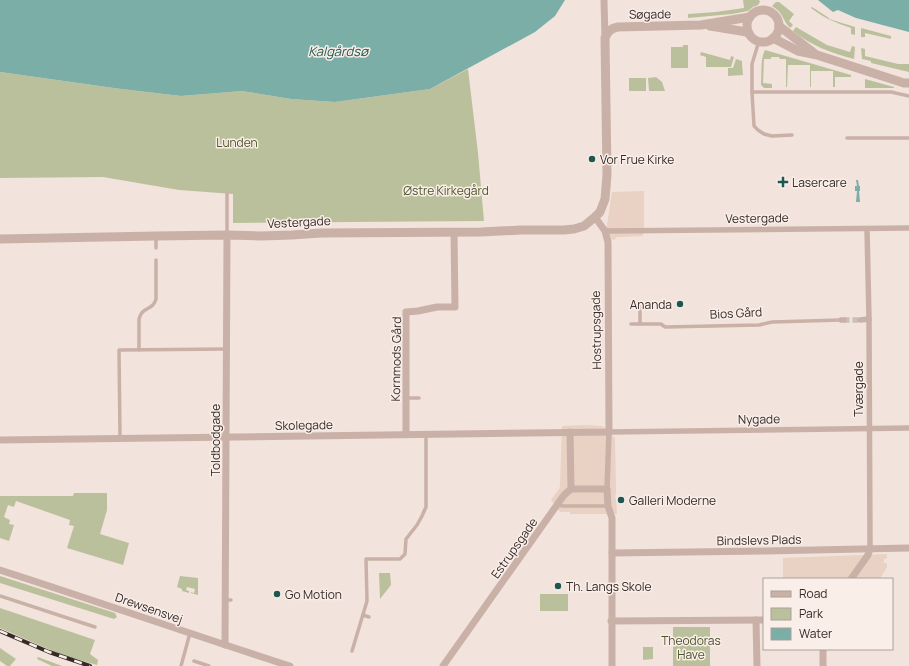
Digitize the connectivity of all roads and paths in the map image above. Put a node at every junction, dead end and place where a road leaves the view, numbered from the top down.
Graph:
1 (604, 0) edge
2 (750, 17) junction
3 (701, 25) junction
4 (779, 26) junction
5 (750, 33) junction
6 (605, 38) junction
7 (773, 38) junction
8 (758, 41) junction
9 (817, 55) junction
10 (874, 72) junction
11 (909, 77) edge
12 (909, 83) edge
13 (752, 92) junction
14 (909, 96) edge
15 (792, 135) dead end
16 (847, 138) dead end
17 (909, 138) edge
18 (228, 192) dead end
19 (595, 217) junction
20 (909, 228) edge
21 (867, 229) junction
22 (605, 231) junction
23 (454, 232) junction
24 (227, 235) junction
25 (156, 236) junction
26 (0, 239) edge
27 (156, 248) dead end
28 (156, 260) dead end
29 (640, 307) dead end
30 (869, 319) junction
31 (843, 320) tunnel mouth
32 (860, 320) tunnel mouth
33 (631, 324) dead end
34 (640, 324) junction
35 (227, 349) junction
36 (139, 350) junction
37 (407, 398) junction
38 (419, 398) dead end
39 (909, 428) edge
40 (870, 429) junction
41 (570, 432) junction
42 (609, 432) junction
43 (406, 434) junction
44 (426, 434) junction
45 (227, 437) junction
46 (120, 438) junction
47 (0, 440) edge
48 (571, 489) junction
49 (607, 490) junction
50 (558, 505) junction
51 (606, 506) junction
52 (909, 548) edge
53 (870, 549) junction
54 (612, 553) junction
55 (0, 570) edge
56 (852, 578) edge
57 (0, 596) edge
58 (363, 615) junction
59 (369, 617) dead end
60 (760, 620) edge
61 (612, 621) junction
62 (95, 627) dead end
63 (190, 634) junction
64 (225, 645) junction
65 (823, 650) edge
66 (352, 651) dead end
67 (194, 661) dead end
68 (181, 666) edge
69 (210, 666) edge
70 (290, 666) edge
71 (443, 666) edge
72 (612, 666) edge
73 (757, 666) edge
74 (823, 666) edge

1 - 6 street
2 - 3 street, Søgade
2 - 4 street
2 - 5 street
3 - 5 street, Søgade
3 - 6 street, Søgade
4 - 7 street
4 - 9 street
5 - 8 street
6 - 19 street
7 - 8 street
7 - 9 street
8 - 13 lane
9 - 10 street
10 - 11 street
10 - 12 street
13 - 14 lane
13 - 15 lane
16 - 17 lane
18 - 24 lane
19 - 22 street, Hostrupsgade
19 - 23 street, Vestergade
20 - 21 street, Vestergade
21 - 22 street, Vestergade
21 - 30 street, Tværgade
22 - 42 street, Hostrupsgade
23 - 24 street, Vestergade
23 - 37 street, Kornmods Gård
24 - 25 street, Vestergade
24 - 35 street, Toldbodgade
25 - 26 street, Vestergade
25 - 27 lane
28 - 36 lane
29 - 34 lane
30 - 32 street
30 - 40 street, Tværgade
31 - 34 lane, Bios Gård
33 - 34 lane, Bios Gård
35 - 36 lane
35 - 45 street, Toldbodgade
36 - 46 lane
37 - 38 lane
37 - 43 street, Kornmods Gård
39 - 40 street, Nygade
40 - 42 street, Nygade
40 - 53 street, Tværgade
41 - 42 street, Skolegade
41 - 44 street, Skolegade
41 - 48 street
42 - 49 street, Hostrupsgade
43 - 44 street, Skolegade
43 - 45 street, Skolegade
44 - 58 lane
45 - 46 street, Skolegade
45 - 64 street, Toldbodgade
46 - 47 street, Skolegade
48 - 49 street
48 - 50 street, Estrupsgade
49 - 51 street, Hostrupsgade
50 - 51 lane
50 - 71 street, Estrupsgade
51 - 54 street, Hostrupsgade
52 - 53 street, Bindslevs Plads
53 - 54 street, Bindslevs Plads
53 - 56 street
54 - 61 street, Hostrupsgade
55 - 63 street, Drewsensvej
57 - 62 lane
58 - 59 lane
58 - 66 lane
60 - 61 street
60 - 73 street
61 - 72 street, Hostrupsgade
63 - 64 street, Drewsensvej
63 - 68 lane
64 - 70 street, Drewsensvej
65 - 74 street
67 - 69 lane

